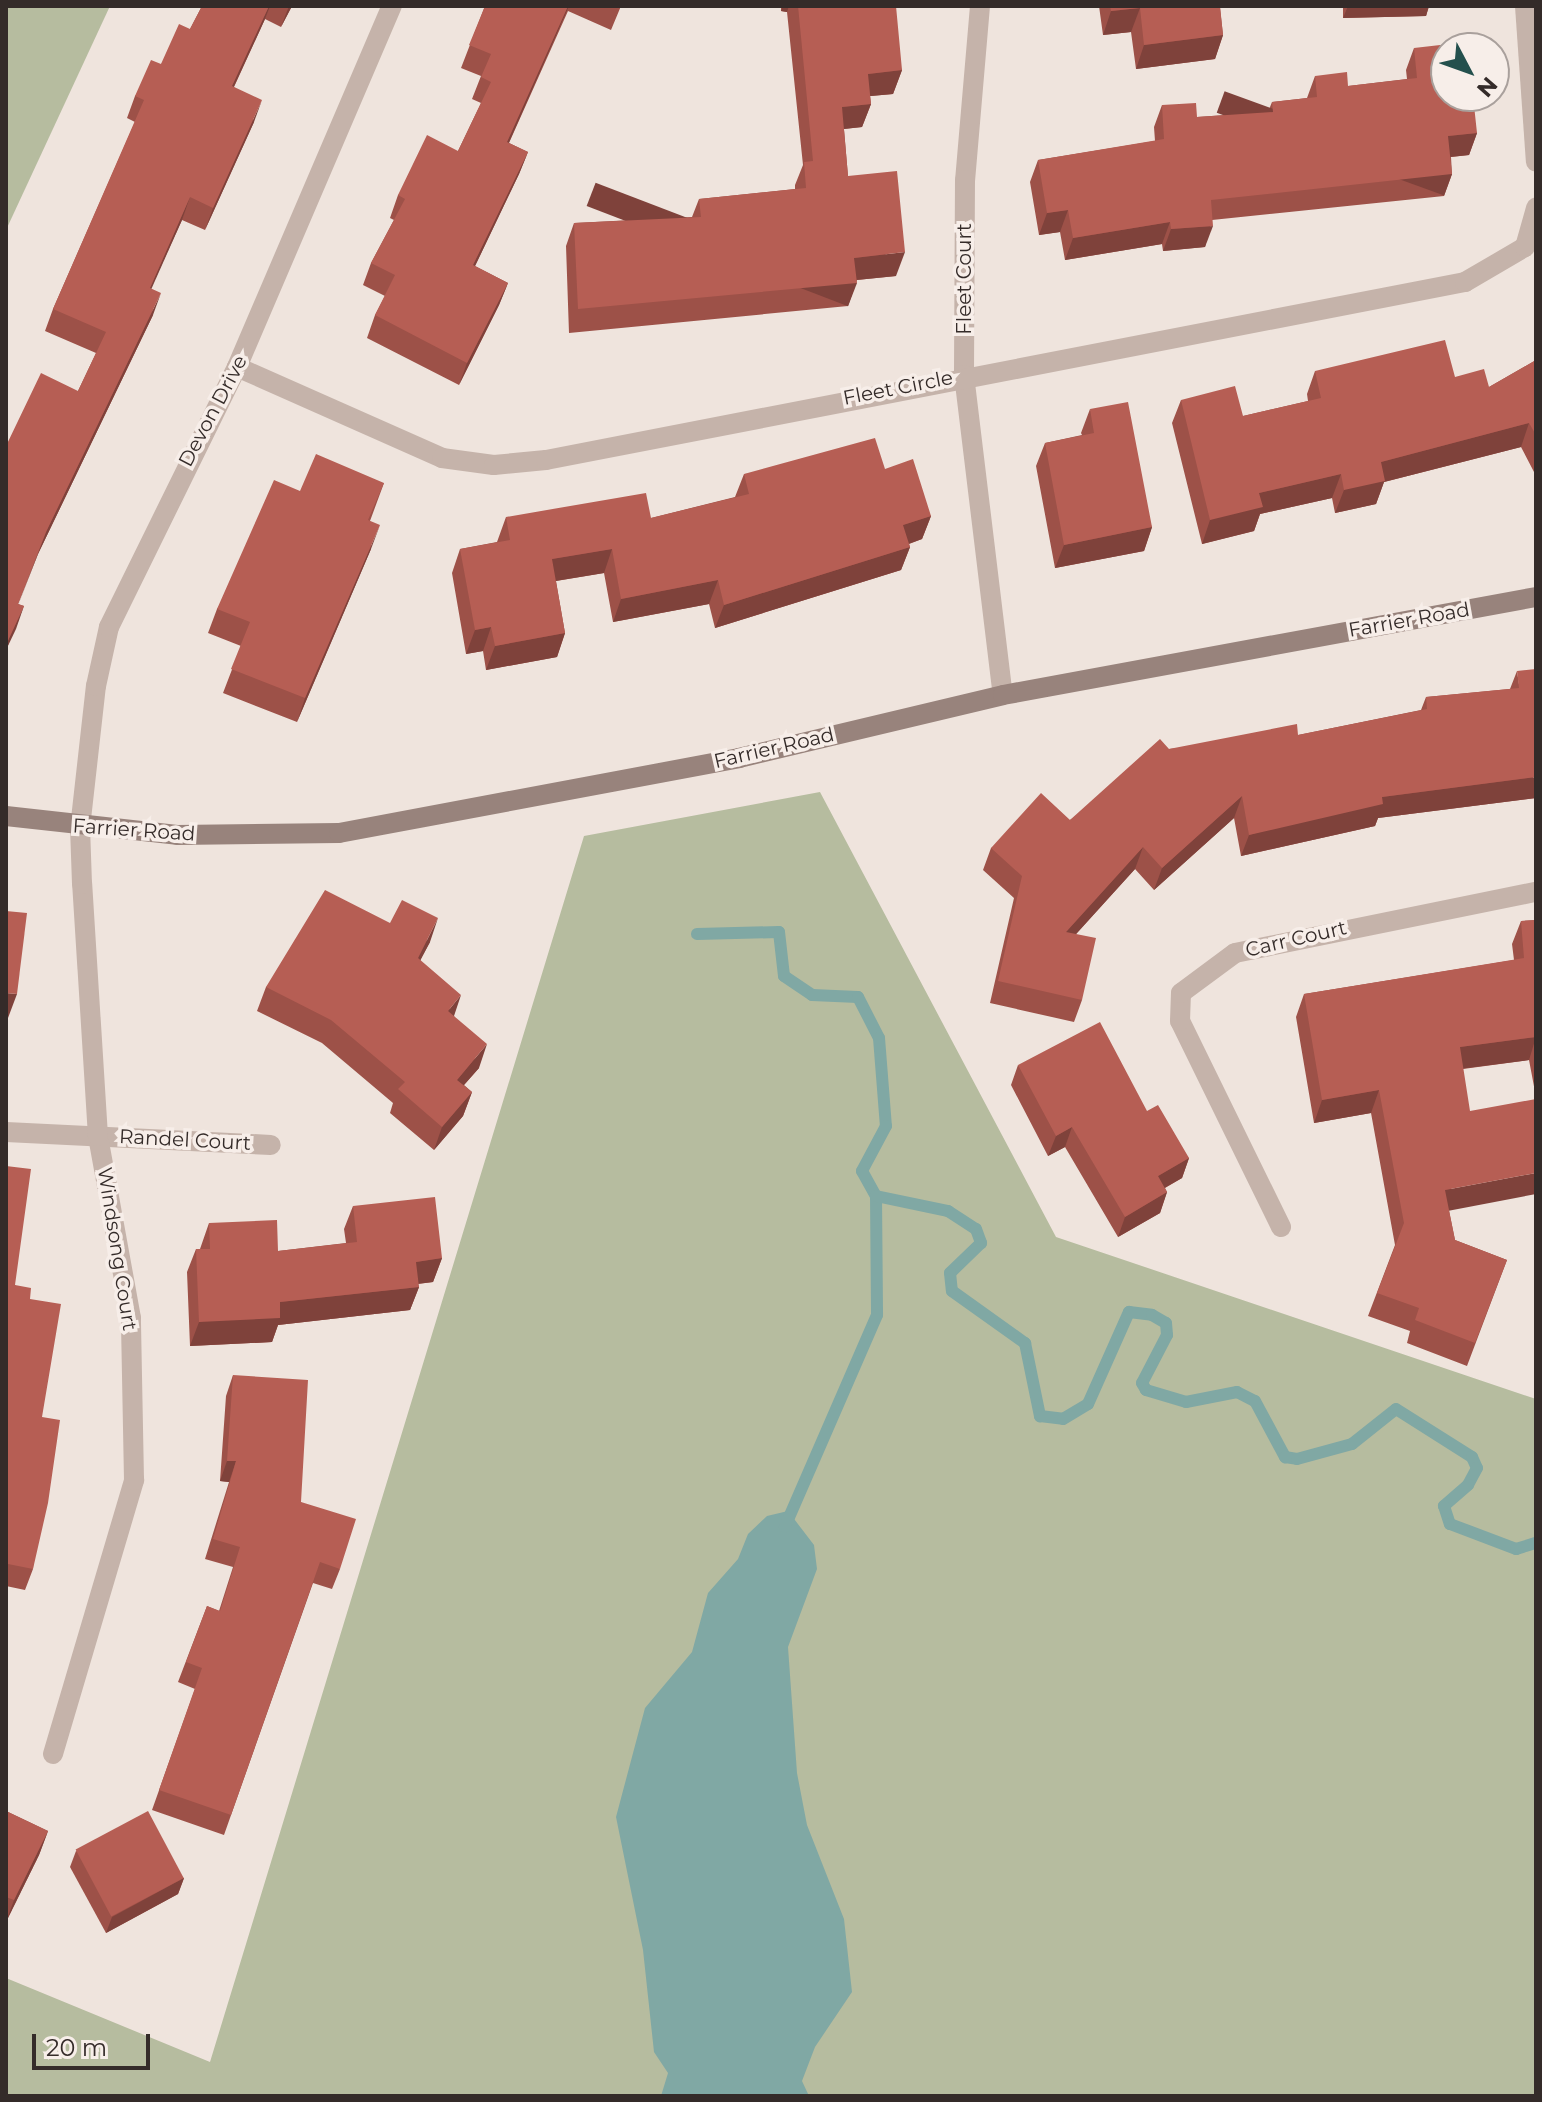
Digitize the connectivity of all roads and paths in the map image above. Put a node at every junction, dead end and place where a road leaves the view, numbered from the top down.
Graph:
1 (392, 6) edge
2 (980, 6) edge
3 (1525, 6) edge
4 (1536, 162) edge
5 (1536, 208) edge
6 (237, 367) junction
7 (964, 375) junction
8 (1536, 597) edge
9 (1003, 695) junction
10 (6, 816) edge
11 (80, 828) junction
12 (1536, 892) edge
13 (6, 1132) edge
14 (98, 1136) junction
15 (271, 1145) dead end
16 (1281, 1227) dead end
17 (53, 1754) dead end

1 - 6 street, Devon Drive
2 - 7 street, Fleet Court
3 - 4 street
5 - 7 street, Fleet Circle
6 - 7 street, Fleet Circle
6 - 11 street, Devon Drive
7 - 9 street, Fleet Court
8 - 9 street, Farrier Road
9 - 11 street, Farrier Road
10 - 11 street, Farrier Road
11 - 14 street, Windsong Court
12 - 16 street, Carr Court
13 - 14 street, Randel Court
14 - 15 street, Randel Court
14 - 17 street, Windsong Court

